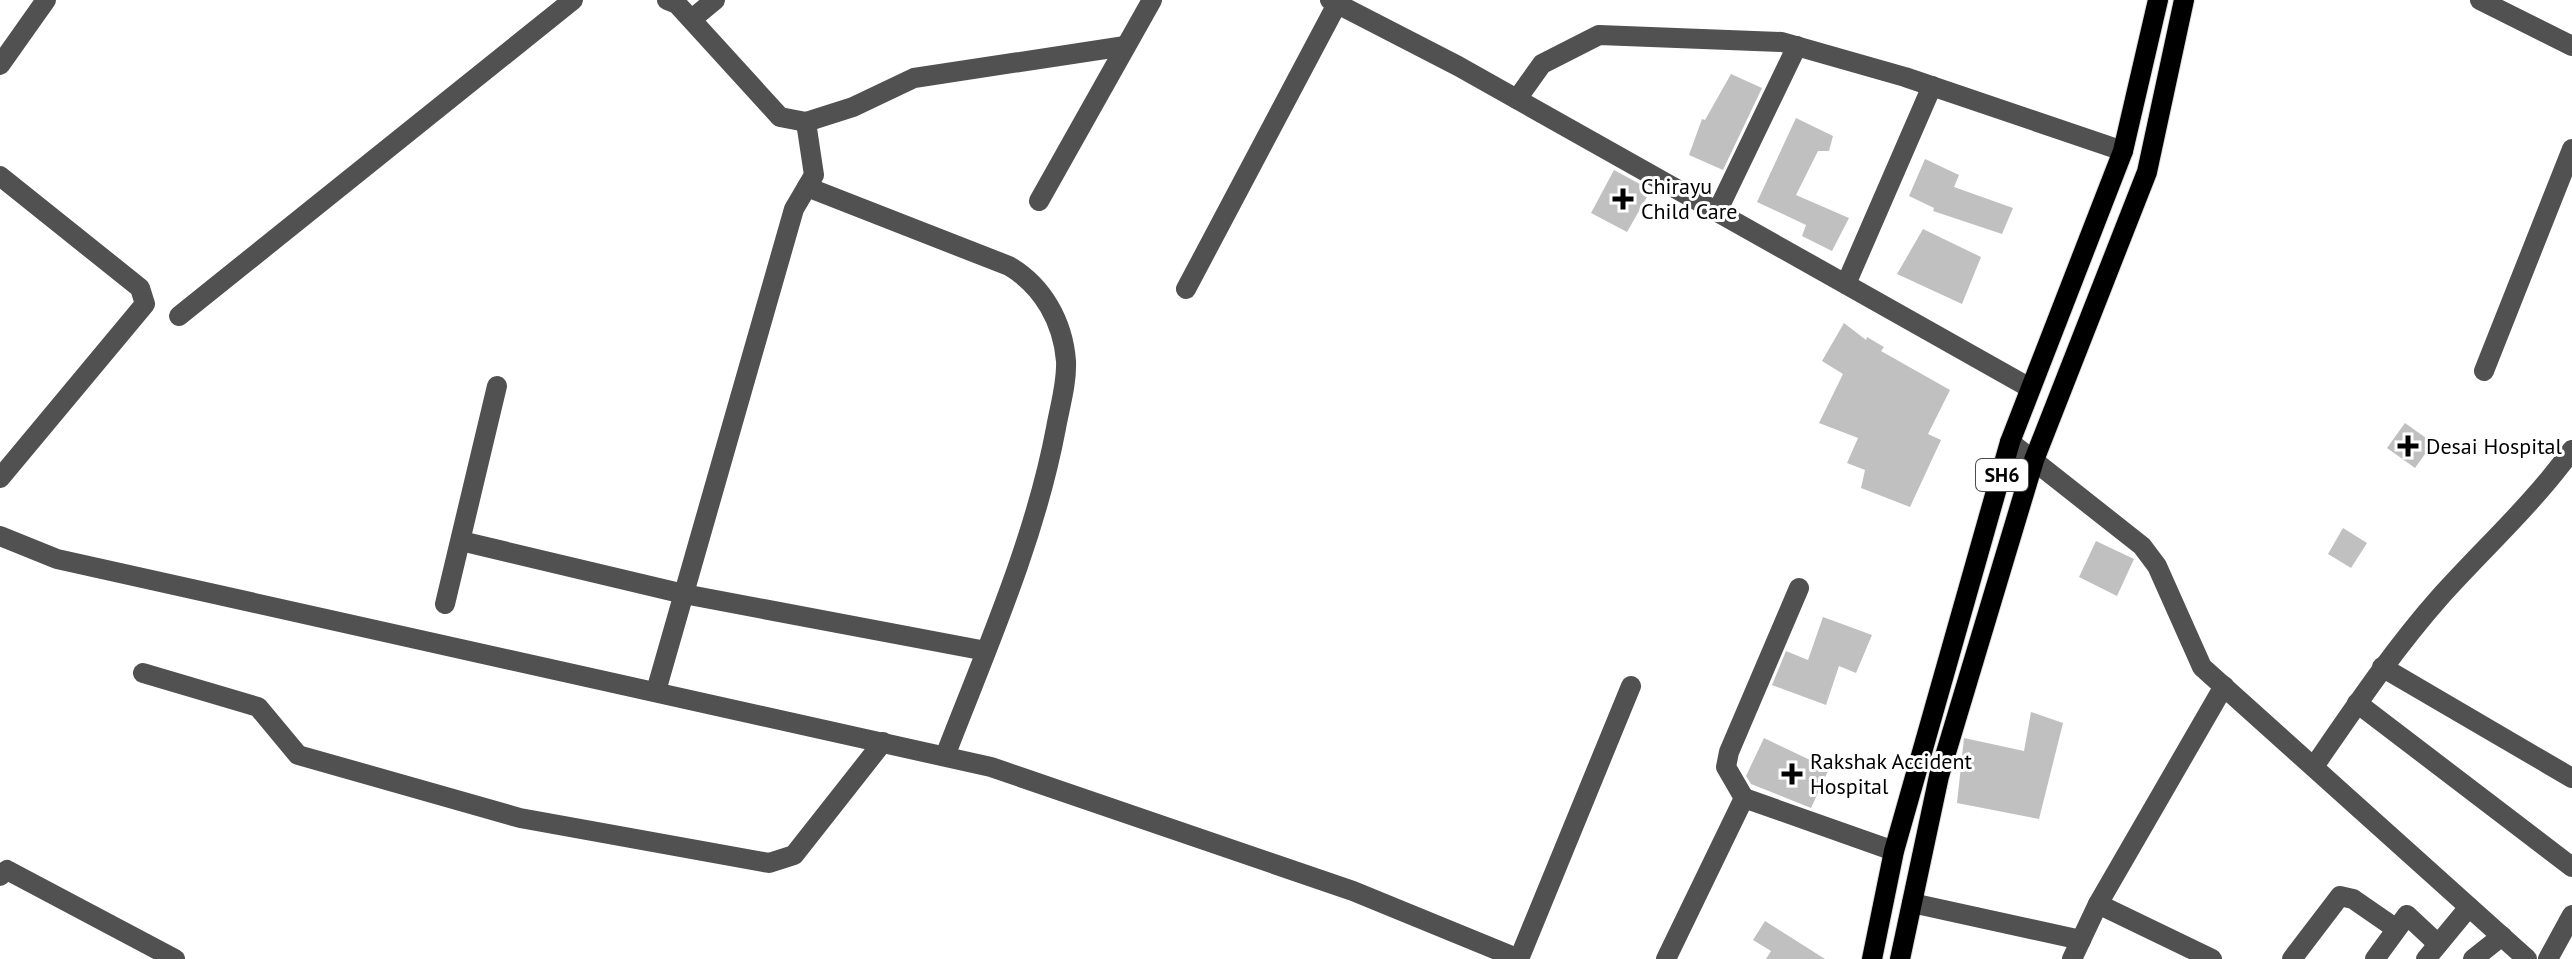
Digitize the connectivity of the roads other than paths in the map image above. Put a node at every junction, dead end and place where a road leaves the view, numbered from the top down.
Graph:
1 (46, 0) edge
2 (573, 0) edge
3 (667, 0) edge
4 (715, 0) edge
5 (1152, 0) edge
6 (2158, 0) edge
7 (2184, 0) edge
8 (2480, 0) edge
9 (1334, 2) edge
10 (692, 19) junction
11 (1125, 46) junction
12 (1797, 46) junction
13 (2572, 46) edge
14 (0, 65) edge
15 (1932, 86) junction
16 (1517, 99) junction
17 (806, 122) junction
18 (2572, 149) edge
19 (2123, 151) junction
20 (0, 176) edge
21 (807, 187) junction
22 (1039, 201) dead end
23 (1717, 212) junction
24 (1846, 284) junction
25 (1186, 289) dead end
26 (179, 316) dead end
27 (2484, 371) dead end
28 (497, 386) dead end
29 (2030, 388) junction
30 (2010, 442) junction
31 (2572, 450) edge
32 (2034, 460) junction
33 (0, 478) edge
34 (0, 536) edge
35 (461, 541) junction
36 (1799, 588) dead end
37 (684, 594) junction
38 (445, 604) dead end
39 (986, 651) junction
40 (2382, 667) junction
41 (143, 673) dead end
42 (1631, 686) dead end
43 (2224, 686) junction
44 (656, 691) junction
45 (2357, 703) junction
46 (883, 742) junction
47 (945, 756) junction
48 (2315, 765) junction
49 (2572, 778) edge
50 (1744, 798) junction
51 (1894, 851) junction
52 (2572, 867) edge
53 (0, 876) edge
54 (1912, 903) junction
55 (2098, 904) junction
56 (2469, 907) junction
57 (2572, 915) edge
58 (2395, 928) junction
59 (2502, 936) junction
60 (2081, 940) junction
61 (2432, 952) edge
62 (175, 959) edge
63 (1519, 959) edge
64 (1666, 959) edge
65 (1872, 959) edge
66 (1900, 959) edge
67 (2072, 959) edge
68 (2212, 959) edge
69 (2292, 959) edge
70 (2375, 959) edge
71 (2473, 959) edge
72 (2527, 959) edge
73 (2548, 959) edge

1 - 14 street
2 - 26 street
3 - 10 street
4 - 10 street
5 - 11 street
6 - 19 main road, SH6
7 - 32 main road, SH6
8 - 13 street
9 - 16 street
9 - 25 street
10 - 17 street
11 - 17 street
11 - 22 street
12 - 15 street
12 - 16 street
12 - 23 street
15 - 19 street
15 - 24 street
16 - 23 street
17 - 21 street
18 - 27 street
19 - 29 main road, SH6
20 - 33 street
21 - 37 street
21 - 39 street
23 - 24 street
24 - 29 street
28 - 35 street
29 - 30 main road, SH6
30 - 32 street
30 - 51 main road, SH6
31 - 40 street
32 - 43 street
32 - 54 main road, SH6
34 - 44 street
35 - 37 street
35 - 38 street
36 - 50 street
37 - 39 street
37 - 44 street
39 - 47 street
40 - 45 street
40 - 49 street
41 - 46 street
42 - 63 street
43 - 48 street
43 - 55 street
44 - 46 street
45 - 48 street
45 - 52 street
46 - 47 street
47 - 63 street
48 - 56 street
50 - 51 street
50 - 64 street
51 - 65 main road, SH6
53 - 62 street
54 - 60 street
54 - 66 main road, SH6
55 - 60 street
55 - 68 street
56 - 59 street
56 - 61 street
57 - 73 street
58 - 61 street
58 - 69 street
58 - 70 street
59 - 71 street
59 - 72 street
60 - 67 street

